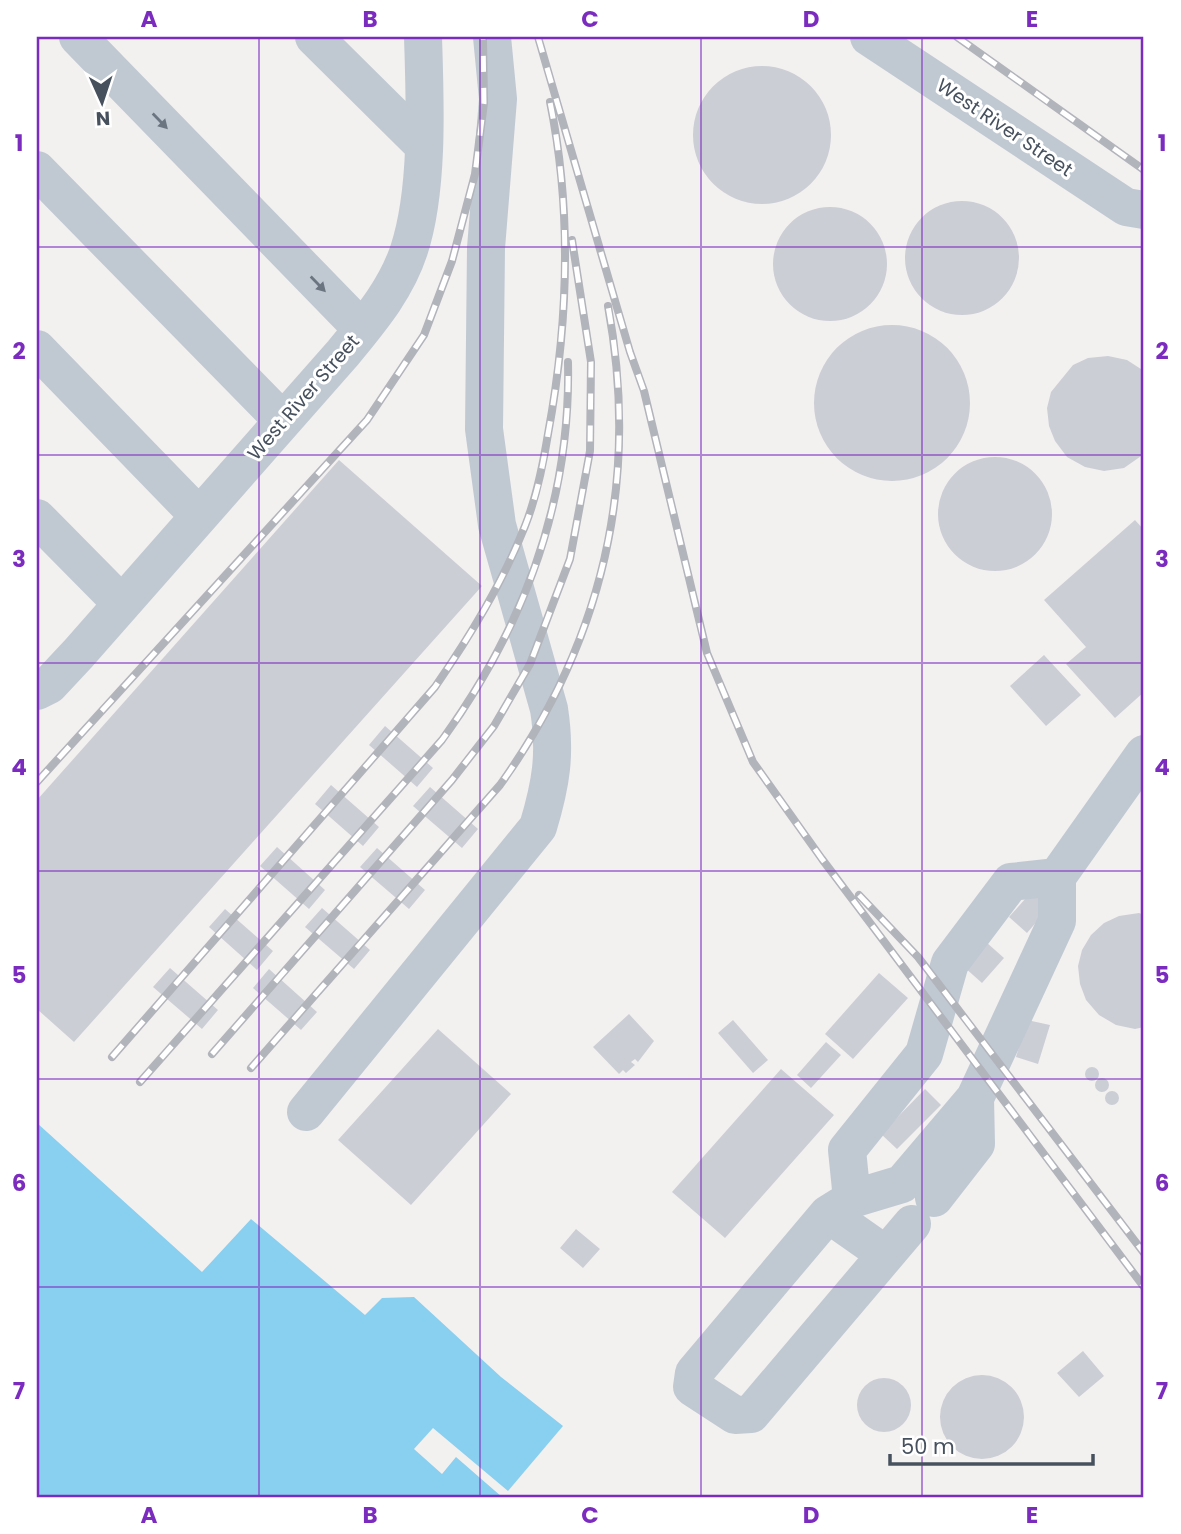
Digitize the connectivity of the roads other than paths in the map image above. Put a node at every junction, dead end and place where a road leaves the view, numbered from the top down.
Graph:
1 (78, 37) edge
2 (314, 37) edge
3 (423, 37) edge
4 (492, 37) edge
5 (869, 37) edge
6 (424, 146) junction
7 (37, 170) edge
8 (1144, 210) edge
9 (362, 329) junction
10 (37, 349) edge
11 (283, 421) junction
12 (199, 516) junction
13 (37, 518) edge
14 (122, 604) junction
15 (37, 691) edge
16 (1144, 754) edge
17 (1057, 877) junction
18 (975, 1098) junction
19 (306, 1112) dead end
20 (840, 1207) junction
21 (885, 1254) junction

1 -> 9 lane
2 - 6 lane
3 - 6 lane, West River Street
4 - 19 lane
5 - 8 lane, West River Street
6 - 9 lane, West River Street
7 - 11 lane
9 - 11 lane, West River Street
10 - 12 lane
11 - 12 lane, West River Street
12 - 14 lane, West River Street
13 - 14 lane
14 - 15 lane, West River Street
16 - 17 lane
17 - 18 lane
17 - 20 lane
18 - 20 lane
18 - 21 lane
20 - 21 lane
20 - 21 lane

